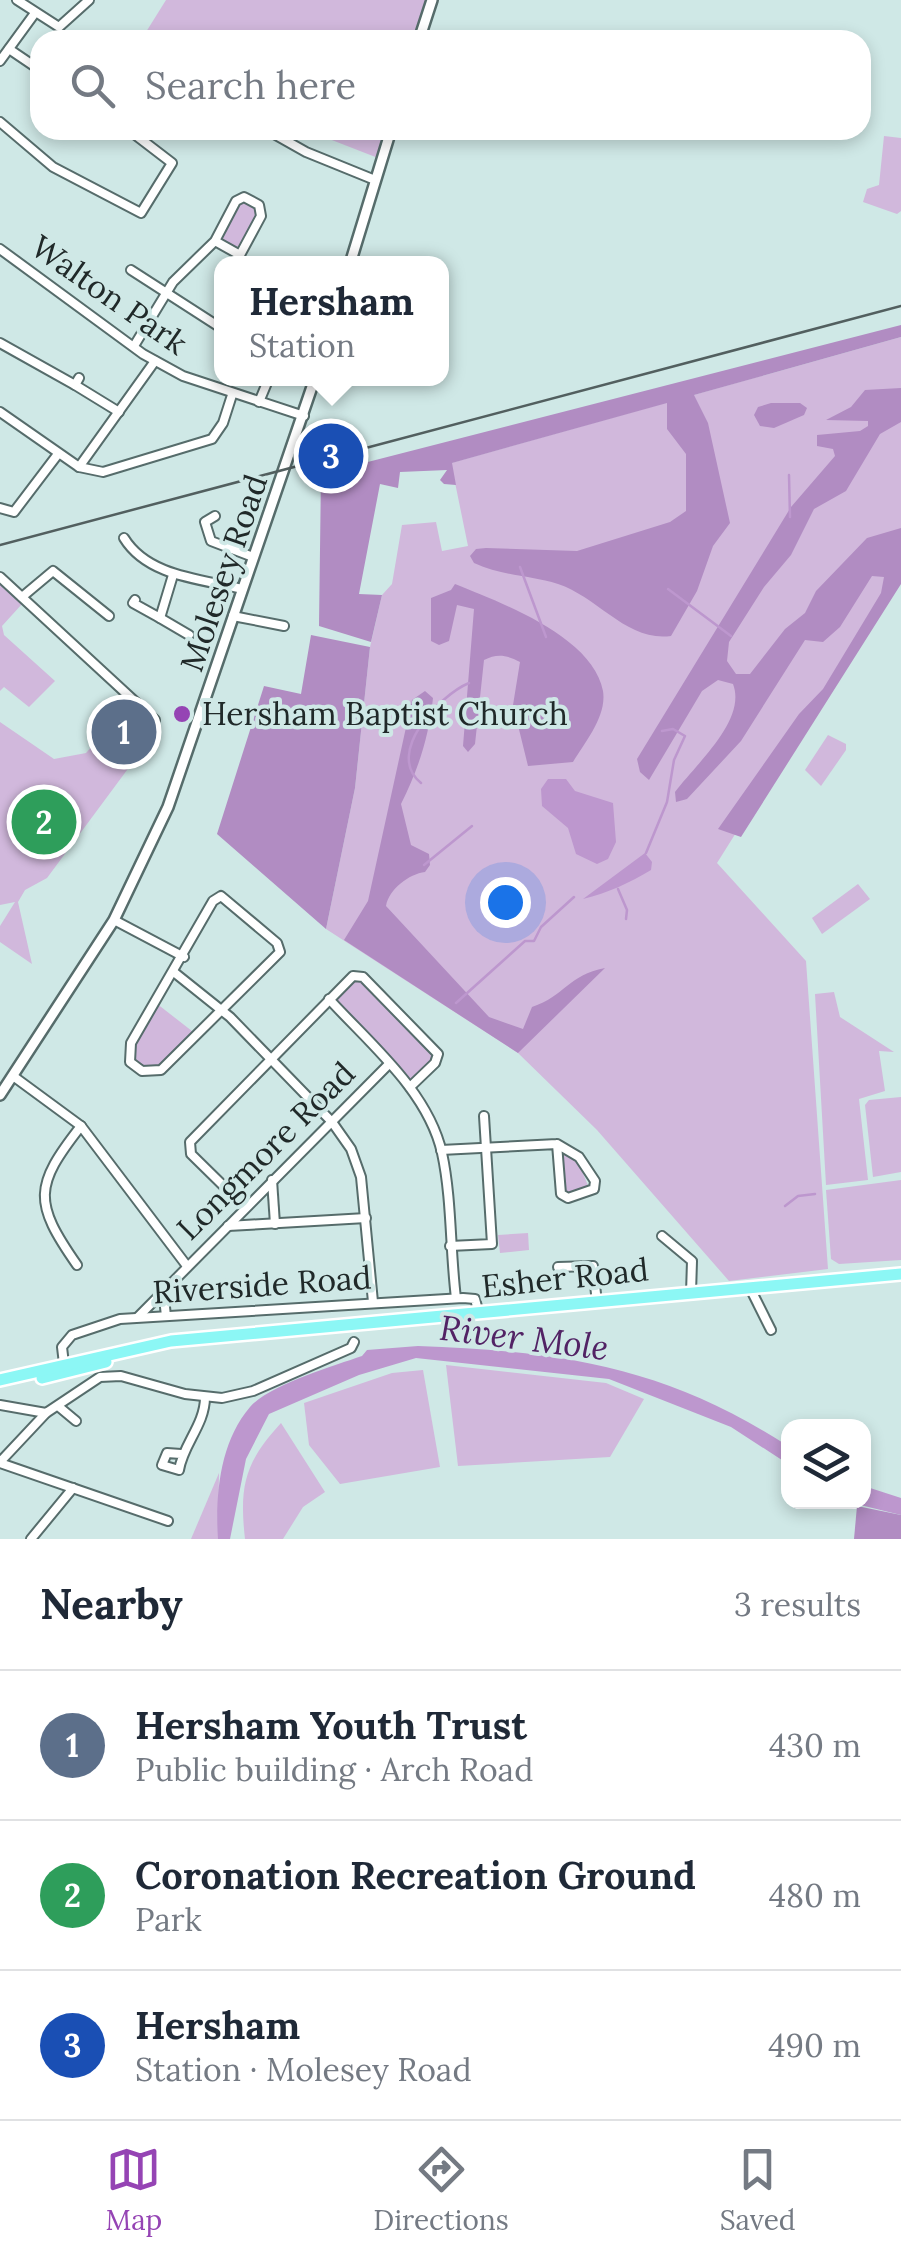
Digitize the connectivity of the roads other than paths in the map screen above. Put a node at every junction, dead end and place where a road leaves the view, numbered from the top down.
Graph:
1 (17, 0) edge
2 (89, 0) edge
3 (432, 0) edge
4 (35, 13) junction
5 (422, 30) edge
6 (10, 49) junction
7 (0, 62) edge
8 (30, 63) edge
9 (0, 122) edge
10 (141, 140) edge
11 (285, 140) edge
12 (388, 140) edge
13 (375, 180) junction
14 (215, 241) junction
15 (0, 250) edge
16 (352, 256) edge
17 (131, 270) dead end
18 (167, 292) junction
19 (214, 323) edge
20 (0, 344) edge
21 (134, 346) junction
22 (155, 361) junction
23 (266, 386) edge
24 (313, 386) edge
25 (232, 394) junction
26 (259, 402) junction
27 (0, 412) edge
28 (118, 412) junction
29 (304, 416) junction
30 (58, 454) junction
31 (112, 457) dead end
32 (80, 466) junction
33 (124, 467) junction
34 (0, 508) edge
35 (215, 516) dead end
36 (125, 538) dead end
37 (253, 558) junction
38 (173, 576) junction
39 (0, 577) edge
40 (242, 589) junction
41 (22, 597) junction
42 (135, 600) dead end
43 (109, 616) dead end
44 (234, 616) junction
45 (160, 618) junction
46 (284, 626) dead end
47 (189, 636) dead end
48 (155, 720) dead end
49 (114, 920) junction
50 (184, 957) junction
51 (175, 973) junction
52 (330, 1000) junction
53 (220, 1011) junction
54 (270, 1057) junction
55 (388, 1064) junction
56 (13, 1076) junction
57 (410, 1087) junction
58 (0, 1095) edge
59 (484, 1116) dead end
60 (332, 1122) junction
61 (81, 1126) junction
62 (557, 1144) junction
63 (486, 1147) junction
64 (442, 1150) junction
65 (272, 1180) junction
66 (245, 1207) junction
67 (366, 1218) junction
68 (275, 1224) junction
69 (228, 1226) junction
70 (662, 1236) dead end
71 (450, 1246) junction
72 (77, 1264) dead end
73 (186, 1266) junction
74 (558, 1267) dead end
75 (901, 1274) edge
76 (901, 1282) edge
77 (164, 1289) junction
78 (690, 1294) junction
79 (753, 1294) junction
80 (456, 1298) junction
81 (373, 1302) junction
82 (597, 1302) junction
83 (479, 1314) junction
84 (166, 1316) junction
85 (138, 1318) junction
86 (771, 1330) dead end
87 (354, 1342) dead end
88 (64, 1364) junction
89 (0, 1384) edge
90 (205, 1398) junction
91 (0, 1405) edge
92 (58, 1406) junction
93 (30, 1414) junction
94 (46, 1414) junction
95 (76, 1421) dead end
96 (32, 1431) junction
97 (181, 1454) dead end
98 (0, 1462) edge
99 (73, 1488) junction
100 (168, 1521) dead end
101 (31, 1539) edge

1 - 4 street
2 - 4 street
3 - 5 street
4 - 6 street
6 - 7 street
6 - 8 street
9 - 10 street
11 - 13 street
12 - 13 street
13 - 16 street
14 - 14 street
14 - 18 street
15 - 21 street, Walton Park
17 - 18 street
18 - 19 street
18 - 21 street
20 - 28 street
21 - 22 street, Walton Park
22 - 25 street, Walton Park
22 - 28 street
23 - 26 street
24 - 29 street, Molesey Road
25 - 26 street, Walton Park
25 - 33 street
26 - 29 street, Walton Park
27 - 30 street
28 - 32 street
29 - 37 street, Molesey Road
30 - 32 street
30 - 34 street
31 - 33 street
32 - 33 street
35 - 37 street
36 - 38 street
37 - 40 street, Molesey Road
38 - 40 street
38 - 45 street
39 - 41 street
40 - 44 street, Molesey Road
41 - 43 street
41 - 48 street
42 - 45 street
44 - 46 street
44 - 49 street, Molesey Road
45 - 47 street
49 - 50 street
49 - 56 street, Molesey Road
50 - 51 street
50 - 53 street
51 - 53 street
51 - 53 street
52 - 54 street
52 - 55 street
52 - 57 street
53 - 54 street
54 - 60 street
54 - 66 street
55 - 57 street
55 - 60 street, Longmore Road
56 - 58 street, Molesey Road
56 - 61 street
57 - 64 street
59 - 63 street
60 - 65 street, Longmore Road
60 - 67 street
61 - 72 street
61 - 73 street
62 - 62 street
62 - 63 street
63 - 64 street
63 - 71 street
64 - 71 street
65 - 66 street, Longmore Road
65 - 68 street
66 - 69 street, Longmore Road
67 - 68 street
67 - 81 street
68 - 69 street
69 - 73 street, Longmore Road
70 - 78 street
71 - 80 street
73 - 77 street, Longmore Road
74 - 82 street
75 - 78 main road, Esher Road
76 - 79 main road, Esher Road
77 - 84 street
77 - 85 street, Longmore Road
78 - 82 main road, Esher Road
79 - 86 street
79 - 89 main road, Esher Road
80 - 81 street, Riverside Road
80 - 83 street
81 - 84 street, Riverside Road
82 - 83 main road, Esher Road
83 - 88 main road, Esher Road
84 - 85 street, Riverside Road
85 - 88 street, Riverside Road
87 - 90 street
88 - 89 main road, Esher Road
90 - 92 street
90 - 97 street
91 - 93 street
92 - 94 street
92 - 95 street
93 - 94 street
93 - 96 street
94 - 96 street
96 - 98 street
98 - 99 street
99 - 100 street
99 - 101 street

